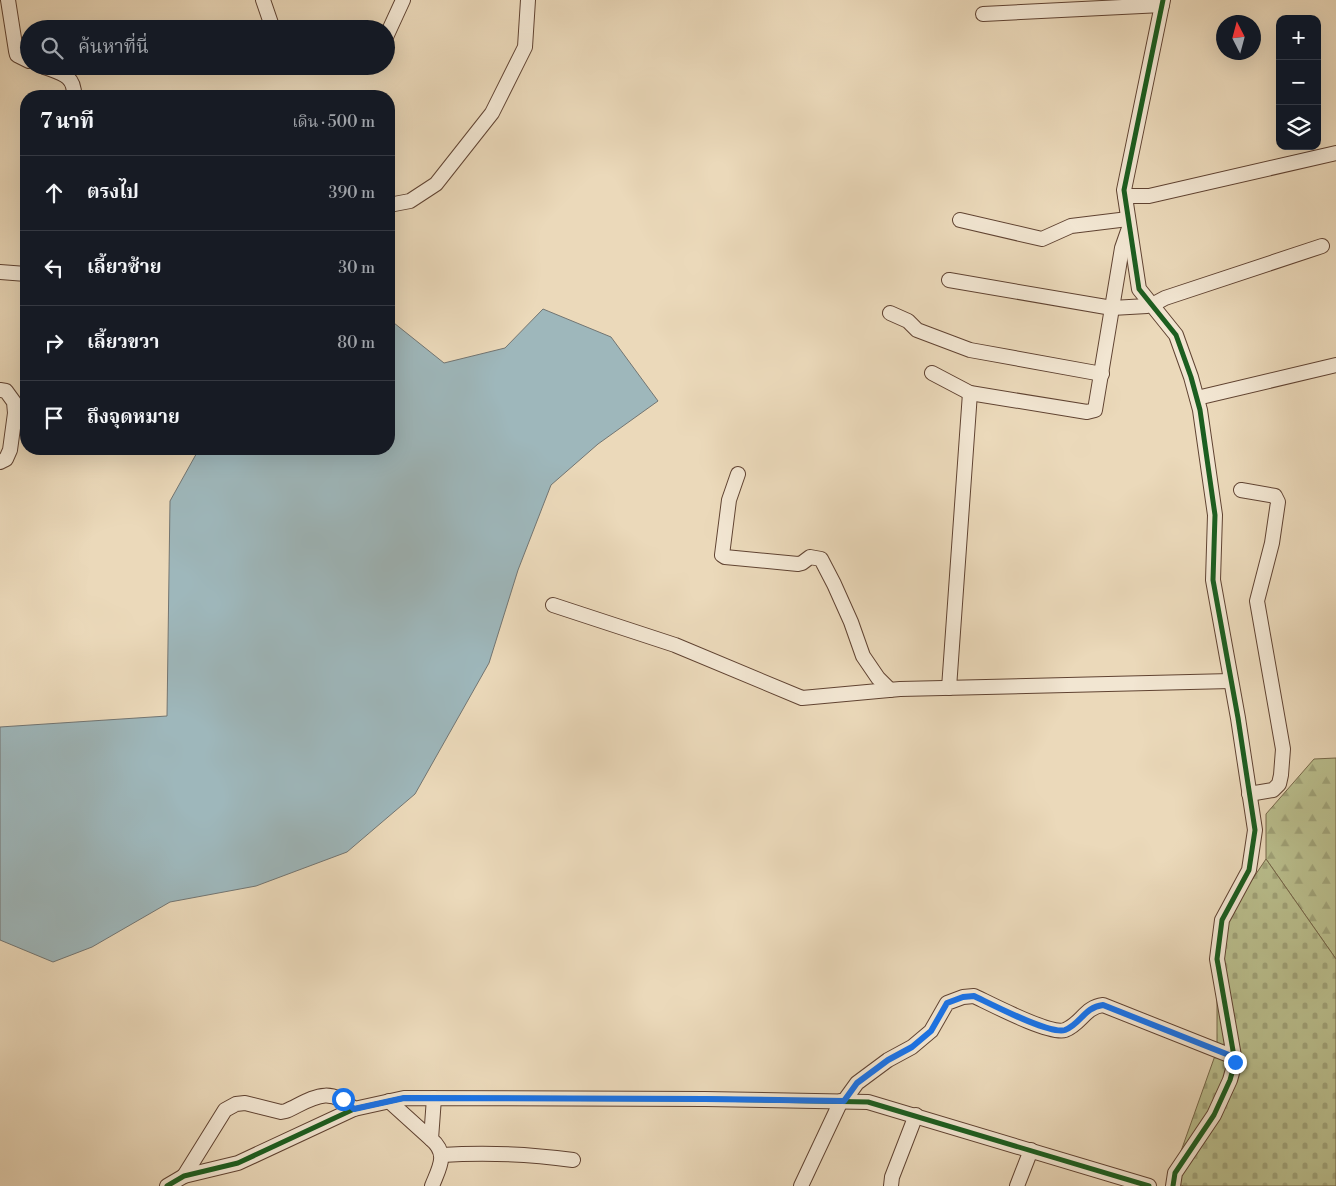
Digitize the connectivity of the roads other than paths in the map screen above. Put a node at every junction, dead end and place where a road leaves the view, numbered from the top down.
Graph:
1 (8, 0) edge
2 (263, 0) edge
3 (403, 0) edge
4 (528, 0) edge
5 (1162, 3) edge
6 (1069, 5) edge
7 (983, 14) dead end
8 (270, 20) edge
9 (394, 20) edge
10 (20, 56) edge
11 (64, 75) edge
12 (74, 90) edge
13 (1336, 153) edge
14 (1125, 196) junction
15 (395, 204) edge
16 (960, 220) dead end
17 (1129, 222) junction
18 (1322, 246) dead end
19 (0, 272) edge
20 (20, 274) edge
21 (950, 280) dead end
22 (1152, 305) junction
23 (1112, 308) junction
24 (890, 313) dead end
25 (1336, 365) edge
26 (932, 373) dead end
27 (1102, 374) junction
28 (0, 390) edge
29 (970, 393) junction
30 (1197, 398) junction
31 (0, 462) edge
32 (738, 474) dead end
33 (1241, 490) dead end
34 (553, 605) dead end
35 (1232, 681) junction
36 (950, 688) junction
37 (890, 690) junction
38 (1249, 794) junction
39 (1234, 1057) junction
40 (434, 1098) junction
41 (389, 1101) junction
42 (842, 1101) junction
43 (354, 1109) junction
44 (916, 1115) junction
45 (431, 1139) junction
46 (1031, 1150) junction
47 (442, 1155) junction
48 (573, 1160) dead end
49 (184, 1176) junction
50 (166, 1186) edge
51 (432, 1186) edge
52 (801, 1186) edge
53 (891, 1186) edge
54 (1017, 1186) edge
55 (1149, 1186) edge
56 (1173, 1186) edge

1 - 10 street
2 - 8 street
3 - 9 street
4 - 15 street
5 - 6 street
5 - 14 street
6 - 7 street
11 - 12 street
13 - 14 street
14 - 17 street
16 - 17 street
17 - 22 street
17 - 23 street
18 - 22 street
19 - 20 street
21 - 23 street
22 - 23 street
22 - 30 street
23 - 27 street
24 - 27 street
25 - 30 street
26 - 29 street
27 - 29 street
28 - 31 street
29 - 36 street
30 - 35 street
32 - 37 street
33 - 38 street
34 - 37 street
35 - 36 street
35 - 38 street
36 - 37 street
38 - 39 street
39 - 42 street
39 - 56 street
40 - 41 street
40 - 42 street
40 - 45 street
41 - 43 street
41 - 45 street
42 - 44 street
42 - 52 street
43 - 49 street
43 - 49 street
44 - 46 street
44 - 53 street
45 - 47 street
46 - 54 street
46 - 55 street
47 - 48 street
47 - 51 street
49 - 50 street

